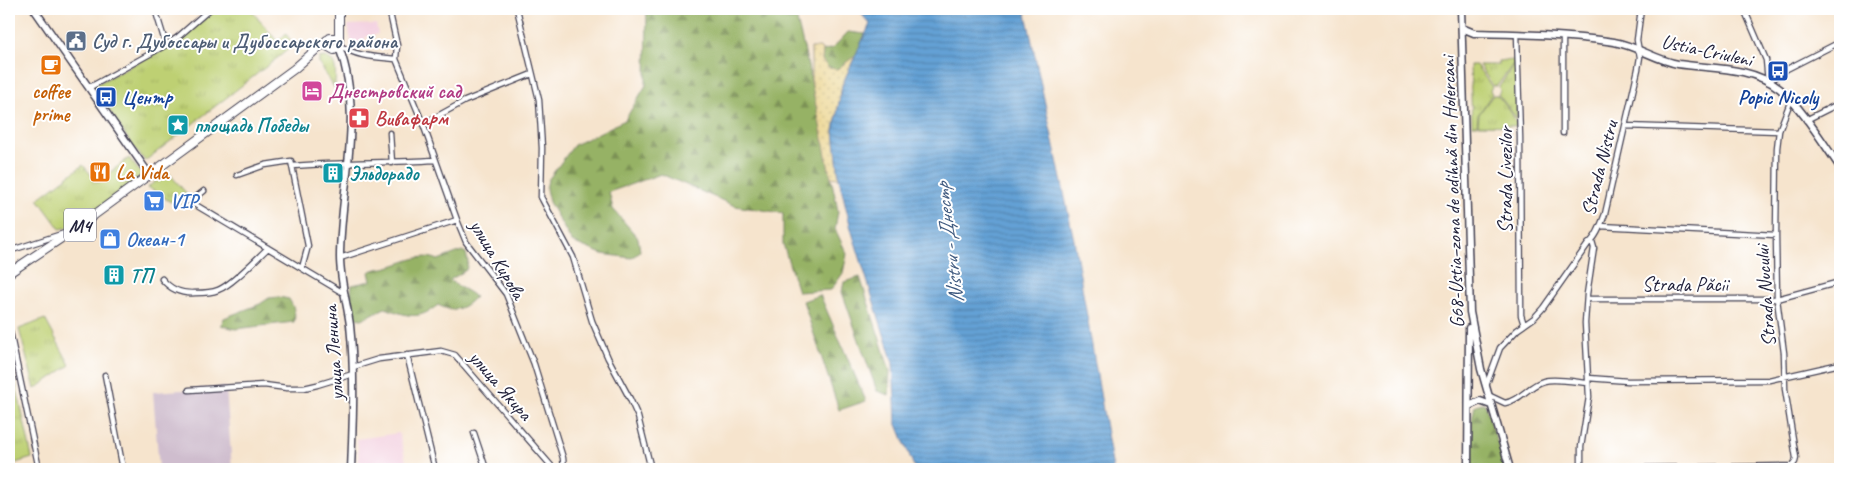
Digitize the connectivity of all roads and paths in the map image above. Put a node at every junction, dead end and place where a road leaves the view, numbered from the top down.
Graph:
1 (34, 9) edge
2 (155, 9) edge
3 (210, 9) edge
4 (339, 9) edge
5 (389, 9) edge
6 (517, 9) edge
7 (1461, 9) edge
8 (1641, 9) edge
9 (1744, 9) edge
10 (339, 28) junction
11 (1462, 28) junction
12 (1517, 34) junction
13 (1562, 37) junction
14 (329, 39) junction
15 (1840, 42) edge
16 (166, 45) junction
17 (336, 46) junction
18 (317, 49) junction
19 (1639, 50) junction
20 (396, 59) junction
21 (532, 74) junction
22 (1768, 82) junction
23 (88, 86) junction
24 (1790, 100) junction
25 (1840, 104) edge
26 (1806, 120) junction
27 (422, 124) junction
28 (1625, 126) junction
29 (1779, 131) junction
30 (390, 133) dead end
31 (1563, 133) dead end
32 (435, 160) junction
33 (348, 162) junction
34 (392, 163) junction
35 (1839, 163) edge
36 (293, 166) junction
37 (149, 174) junction
38 (237, 175) dead end
39 (204, 191) dead end
40 (184, 198) dead end
41 (194, 204) junction
42 (457, 220) junction
43 (1600, 226) junction
44 (75, 229) junction
45 (1776, 235) junction
46 (1592, 241) junction
47 (268, 248) junction
48 (9, 251) edge
49 (340, 258) junction
50 (302, 268) junction
51 (9, 272) edge
52 (162, 279) dead end
53 (1840, 282) edge
54 (345, 294) junction
55 (1587, 299) junction
56 (1777, 299) junction
57 (1470, 312) junction
58 (1524, 325) junction
59 (9, 328) edge
60 (407, 355) junction
61 (1840, 364) edge
62 (353, 371) junction
63 (105, 375) dead end
64 (1784, 376) junction
65 (1588, 381) junction
66 (1486, 387) junction
67 (188, 390) dead end
68 (1488, 395) junction
69 (1491, 404) junction
70 (1469, 406) junction
71 (474, 433) dead end
72 (39, 469) edge
73 (123, 469) edge
74 (351, 469) edge
75 (435, 469) edge
76 (486, 469) edge
77 (554, 469) edge
78 (564, 469) edge
79 (651, 469) edge
80 (1468, 469) edge
81 (1510, 469) edge

1 - 23 main road
2 - 16 street
3 - 16 street
4 - 10 highway
5 - 20 street, улица Кирова
6 - 21 street
7 - 11 main road
8 - 19 street, Strada Nistru
9 - 22 street
10 - 14 highway, M4
10 - 17 highway
11 - 12 main road, Ustia-Criuleni
11 - 57 main road, G68-Ustia–zona de odihnă din Holercani
12 - 13 main road, Ustia-Criuleni
12 - 58 street, Strada Livezilor
13 - 19 main road, Ustia-Criuleni
13 - 31 street
14 - 17 highway
14 - 17 highway
14 - 18 highway, M4
15 - 22 street
16 - 23 street
17 - 18 highway
17 - 20 street
17 - 33 main road
18 - 37 highway, M4
19 - 22 main road, Ustia-Criuleni
19 - 28 street, Strada Nistru
20 - 27 street, улица Кирова
21 - 27 street
21 - 79 street
22 - 24 main road, Ustia-Criuleni
23 - 37 main road
24 - 26 main road, Ustia-Criuleni
24 - 29 street, Strada Nucului
25 - 26 street
26 - 35 main road, Ustia-Criuleni
27 - 32 street, улица Кирова
28 - 29 street
28 - 43 street, Strada Nistru
29 - 45 street, Strada Nucului
30 - 34 street
32 - 34 street
32 - 42 street, улица Кирова
33 - 34 street
33 - 36 street
33 - 49 main road
36 - 38 street
36 - 50 street
37 - 44 highway, M4
39 - 41 street
40 - 41 street, улица Ленина
41 - 47 street, улица Ленина
42 - 49 street
42 - 78 street, улица Кирова
43 - 45 street
43 - 46 street, Strada Nistru
44 - 48 street
44 - 51 highway, M4
45 - 56 street, Strada Nucului
46 - 55 street
46 - 58 street, Strada Nistru
47 - 50 street, улица Ленина
47 - 52 street
49 - 54 main road
50 - 54 street, улица Ленина
53 - 56 street, Strada Păcii
54 - 62 main road, улица Ленина
55 - 56 street, Strada Păcii
55 - 65 street
56 - 64 street, Strada Nucului
57 - 66 main road, G68-Ustia–zona de odihnă din Holercani
57 - 70 main road
58 - 66 street, Strada Nistru
59 - 72 street
60 - 62 street, улица Якира
60 - 75 street
60 - 77 street, улица Якира
61 - 64 street
62 - 67 street, улица Якира
62 - 74 main road, улица Ленина
63 - 73 street
64 - 65 street
64 - 65 street, Strada Nucului
65 - 68 street
66 - 68 main road, G68-Ustia–zona de odihnă din Holercani
68 - 69 main road, G68-Ustia–zona de odihnă din Holercani
69 - 70 main road
69 - 81 main road, G68-Ustia–zona de odihnă din Holercani
70 - 80 main road
71 - 76 street

